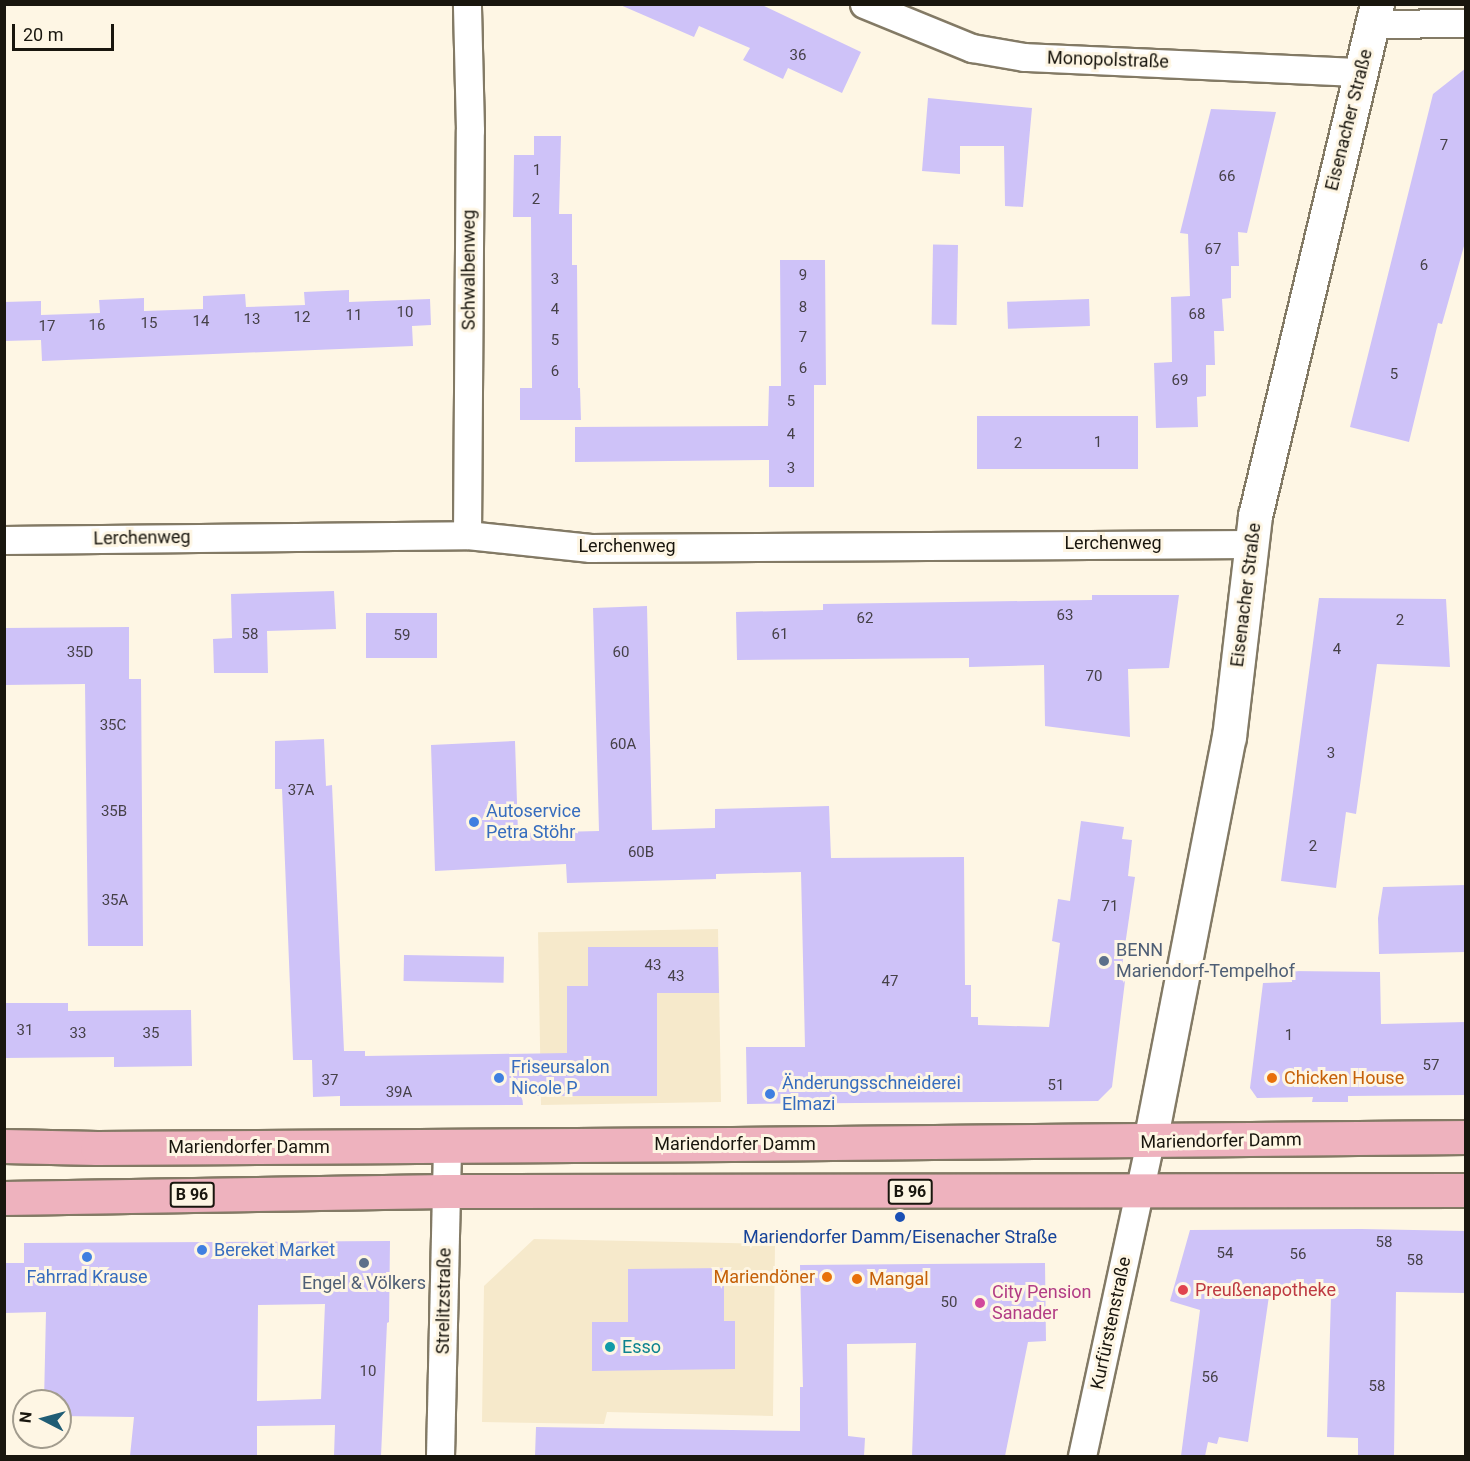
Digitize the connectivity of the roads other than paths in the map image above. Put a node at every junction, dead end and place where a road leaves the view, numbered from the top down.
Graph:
1 (467, 4) edge
2 (864, 4) edge
3 (1375, 14) edge
4 (1466, 23) edge
5 (1360, 72) junction
6 (467, 535) junction
7 (4, 540) edge
8 (1250, 543) junction
9 (1466, 1137) edge
10 (1150, 1142) junction
11 (4, 1146) edge
12 (447, 1146) junction
13 (1140, 1190) junction
14 (1466, 1190) edge
15 (446, 1191) junction
16 (4, 1198) edge
17 (440, 1456) edge
18 (1082, 1456) edge

1 - 6 street, Schwalbenweg
2 - 5 street, Monopolstraße
3 - 4 street
3 - 5 street, Eisenacher Straße
5 - 8 street, Eisenacher Straße
6 - 7 street, Lerchenweg
6 - 8 street, Lerchenweg
8 - 10 street, Eisenacher Straße
9 - 10 main road, Mariendorfer Damm
10 - 12 main road, Mariendorfer Damm
10 - 13 street, Eisenacher Straße
11 - 12 main road, Mariendorfer Damm
12 - 15 street, Strelitzstraße
13 - 14 main road, B 96
13 - 15 main road, B 96
13 - 18 street, Kurfürstenstraße
15 - 16 main road, B 96
15 - 17 street, Strelitzstraße

